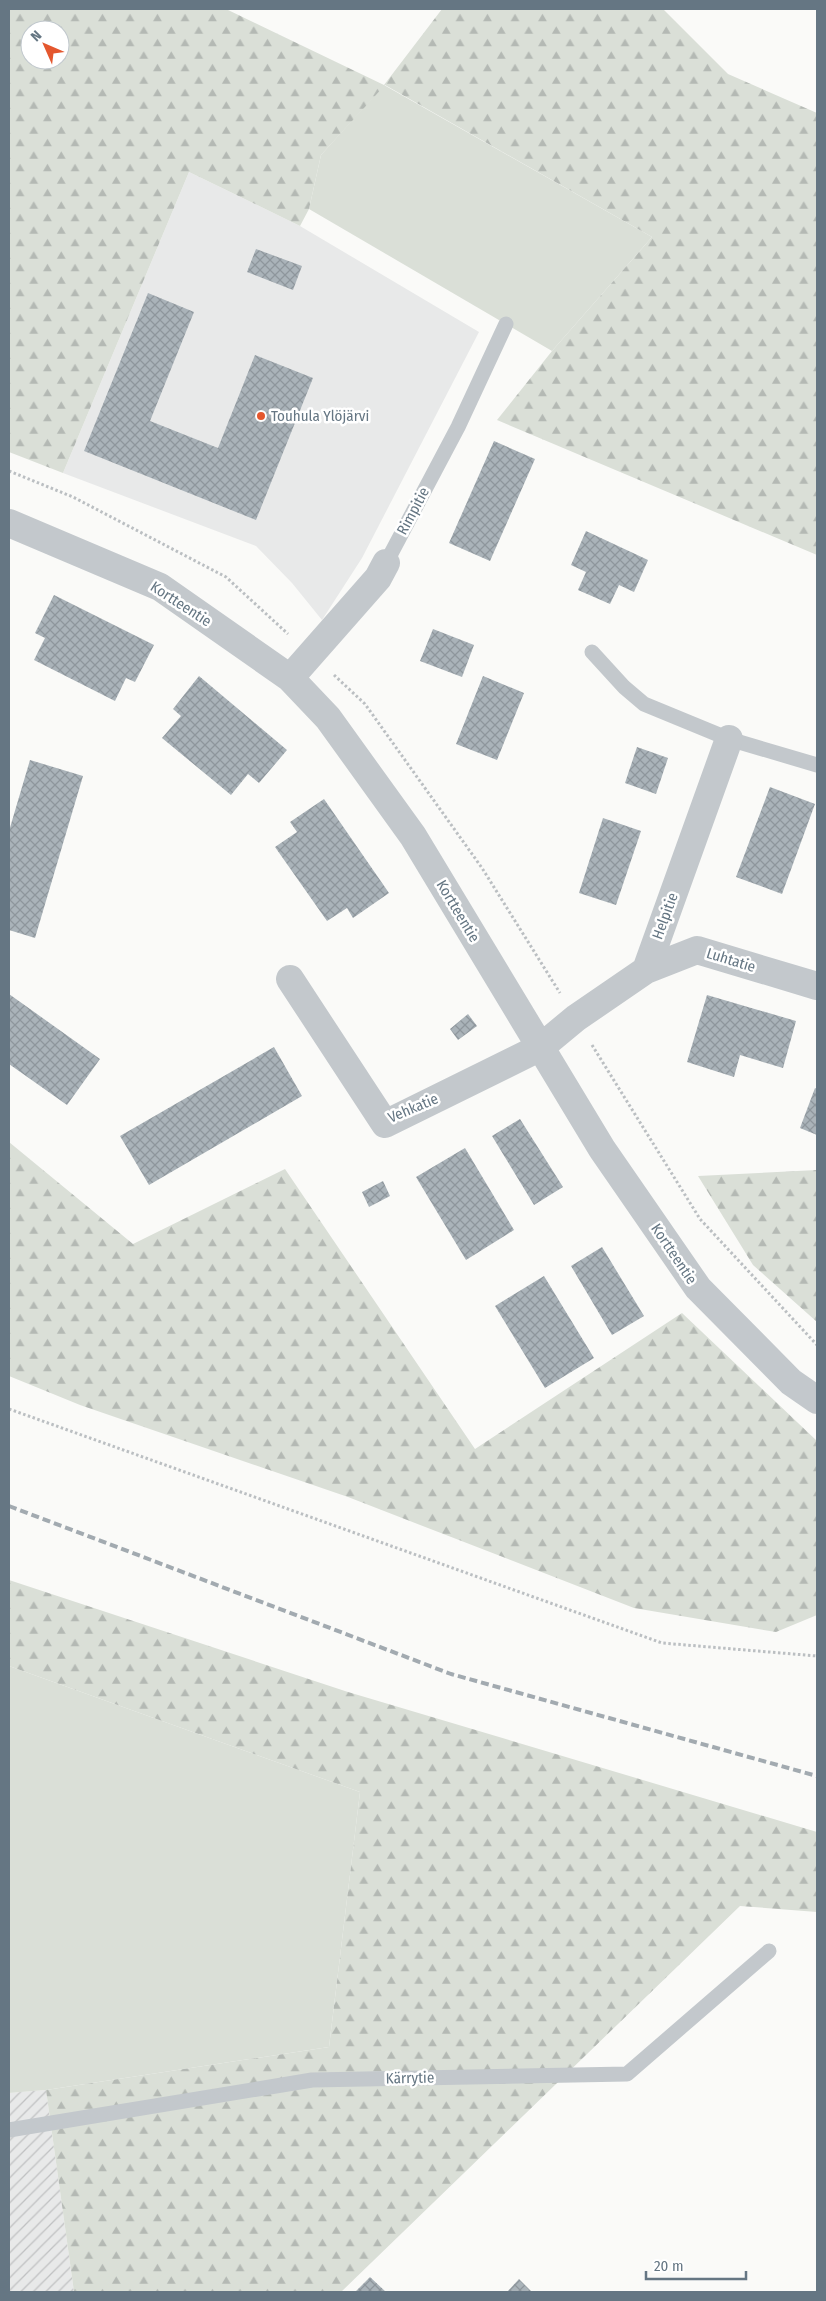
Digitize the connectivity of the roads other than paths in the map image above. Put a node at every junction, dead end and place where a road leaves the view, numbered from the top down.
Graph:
1 (506, 324) dead end
2 (9, 522) edge
3 (386, 563) joint
4 (592, 652) dead end
5 (290, 678) junction
6 (729, 739) junction
7 (817, 765) edge
8 (646, 970) junction
9 (290, 979) dead end
10 (817, 986) edge
11 (541, 1047) junction
12 (817, 1400) edge
13 (769, 1951) dead end
14 (9, 2130) edge

1 - 3 lane, Rimpitie
2 - 5 street, Kortteentie
3 - 5 street, Rimpitie
4 - 6 lane
5 - 11 street, Kortteentie
6 - 7 lane
6 - 8 street, Helpitie
8 - 10 street, Luhtatie
8 - 11 street
9 - 11 street, Vehkatie
11 - 12 street, Kortteentie
13 - 14 lane, Kärrytie

